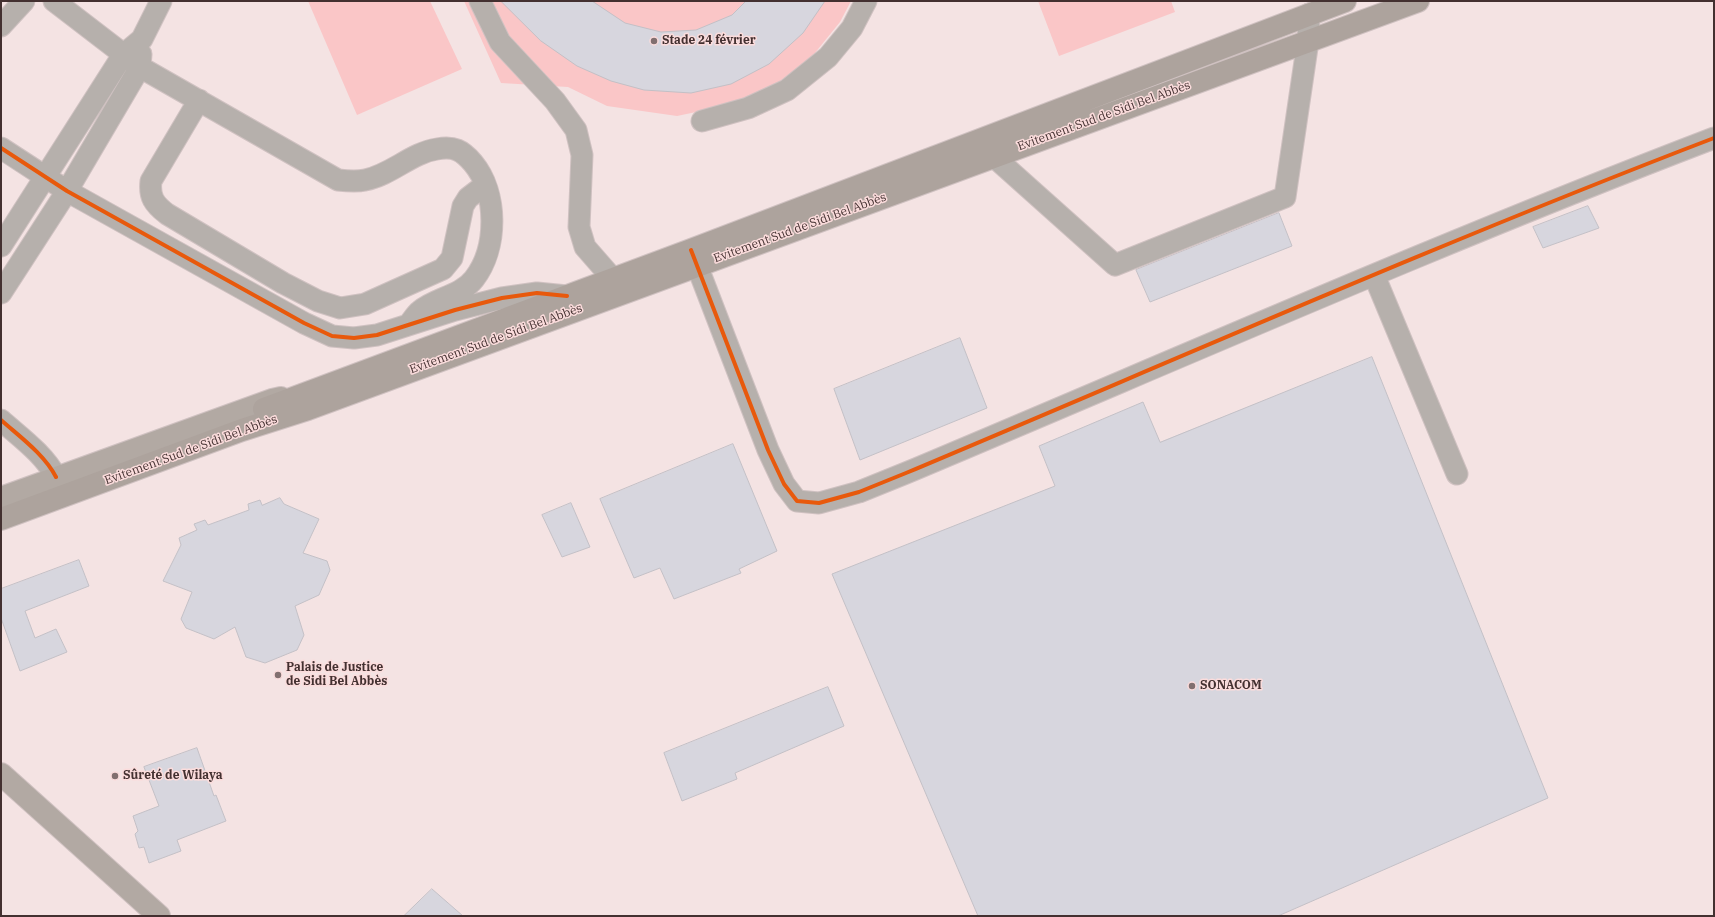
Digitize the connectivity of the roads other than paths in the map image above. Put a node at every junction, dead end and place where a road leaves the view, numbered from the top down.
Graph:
1 (24, 1) edge
2 (54, 1) edge
3 (161, 1) edge
4 (480, 1) edge
5 (866, 1) edge
6 (1345, 1) edge
7 (1418, 1) edge
8 (1309, 14) junction
9 (1, 26) edge
10 (142, 39) junction
11 (1308, 41) junction
12 (123, 55) junction
13 (140, 67) junction
14 (199, 100) junction
15 (702, 121) dead end
16 (1714, 138) edge
17 (977, 141) junction
18 (1, 148) edge
19 (994, 156) junction
20 (46, 178) junction
21 (485, 185) junction
22 (67, 191) junction
23 (1, 246) edge
24 (694, 258) junction
25 (1374, 275) junction
26 (591, 293) junction
27 (1, 294) edge
28 (408, 325) junction
29 (303, 402) junction
30 (1, 420) edge
31 (1457, 474) dead end
32 (56, 477) junction
33 (1, 498) edge
34 (1, 510) edge
35 (1, 519) edge
36 (1, 530) edge
37 (1, 774) edge
38 (159, 916) edge

1 - 9 street
2 - 12 street
3 - 10 street
4 - 26 street
5 - 15 street
6 - 8 highway, Evitement Sud de Sidi Bel Abbès
7 - 11 highway, Evitement Sud de Sidi Bel Abbès
8 - 11 street
8 - 17 highway, Evitement Sud de Sidi Bel Abbès
10 - 12 street
10 - 13 street
11 - 19 highway, Evitement Sud de Sidi Bel Abbès
11 - 19 street
12 - 13 street
12 - 20 street
13 - 14 street
13 - 22 street
14 - 21 street
14 - 21 street
16 - 25 street
17 - 19 street
17 - 24 highway, Evitement Sud de Sidi Bel Abbès
18 - 20 street
19 - 24 highway, Evitement Sud de Sidi Bel Abbès
20 - 22 street
20 - 23 street
21 - 28 street
22 - 27 street
22 - 28 street
24 - 25 street
24 - 26 highway, Evitement Sud de Sidi Bel Abbès
25 - 31 street
26 - 28 street
26 - 29 highway, Evitement Sud de Sidi Bel Abbès
29 - 32 main road
29 - 34 highway
29 - 35 highway, Evitement Sud de Sidi Bel Abbès
29 - 36 main road
30 - 32 street
32 - 33 main road
37 - 38 main road

